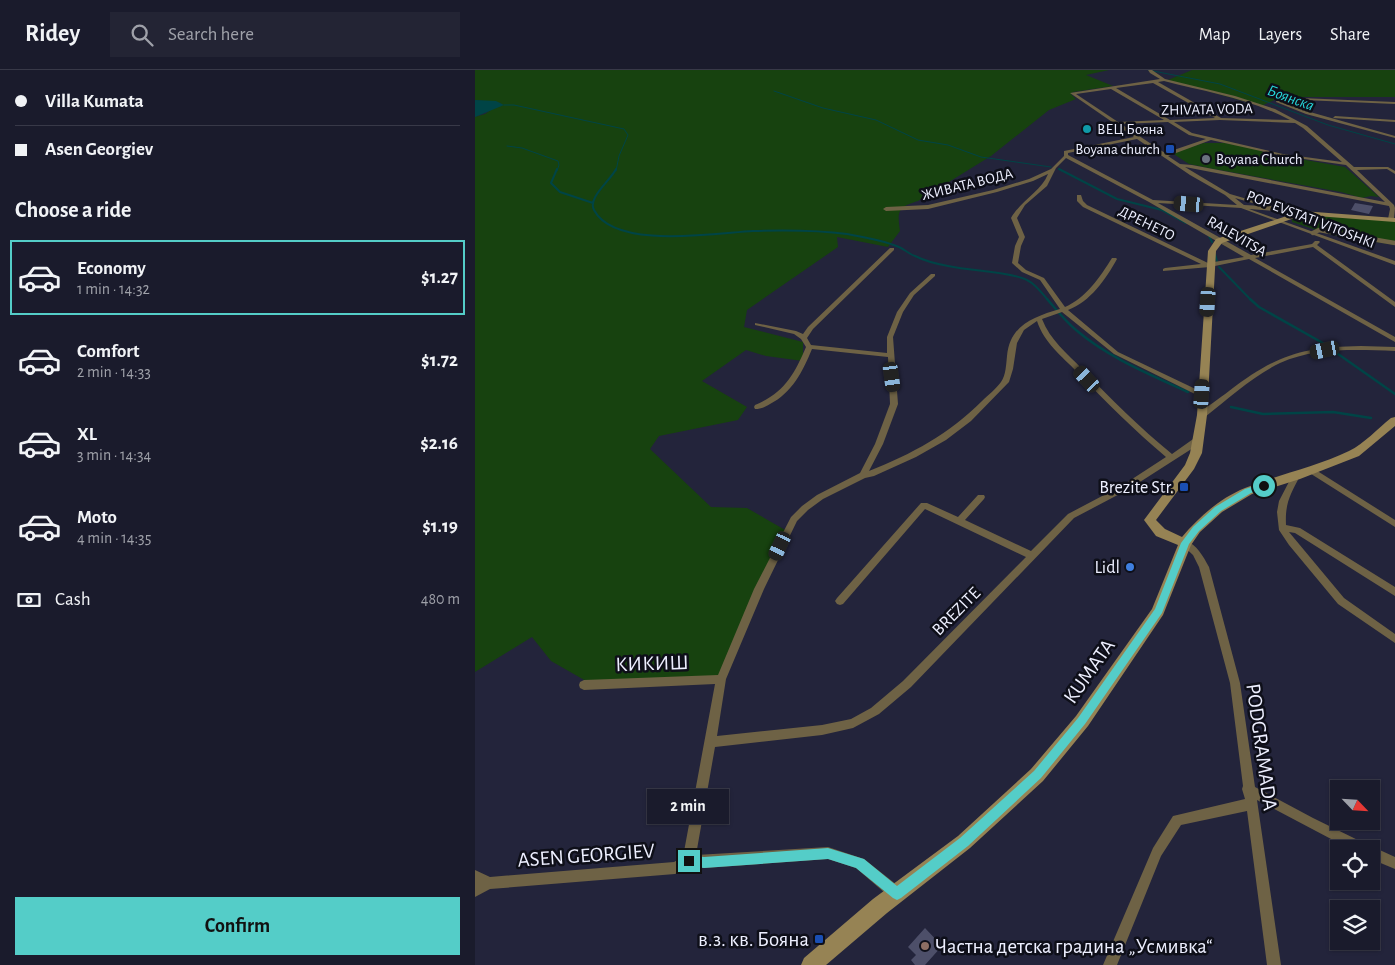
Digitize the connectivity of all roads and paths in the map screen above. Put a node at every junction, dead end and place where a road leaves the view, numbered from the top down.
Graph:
1 (1150, 71) edge
2 (1164, 80) junction
3 (1153, 81) junction
4 (1111, 87) junction
5 (1395, 103) edge
6 (1319, 116) junction
7 (1220, 119) junction
8 (1391, 119) edge
9 (1169, 121) junction
10 (1308, 121) joint
11 (1297, 122) junction
12 (1118, 123) junction
13 (1305, 127) junction
14 (1139, 137) junction
15 (1395, 138) edge
16 (1211, 139) junction
17 (1165, 154) junction
18 (1066, 156) junction
19 (1181, 165) junction
20 (1349, 166) junction
21 (1052, 170) junction
22 (1395, 173) edge
23 (1227, 194) junction
24 (1079, 196) dead end
25 (1152, 201) junction
26 (1391, 205) junction
27 (886, 209) dead end
28 (1245, 209) junction
29 (1277, 209) junction
30 (1302, 213) junction
31 (1393, 219) edge
32 (1277, 220) junction
33 (1313, 232) junction
34 (1322, 236) junction
35 (1219, 241) junction
36 (1395, 243) edge
37 (1314, 245) junction
38 (892, 249) dead end
39 (1249, 258) junction
40 (1114, 259) dead end
41 (1395, 263) edge
42 (1211, 265) junction
43 (1165, 270) dead end
44 (933, 275) dead end
45 (1395, 305) edge
46 (1064, 310) junction
47 (1039, 319) junction
48 (757, 324) dead end
49 (804, 338) junction
50 (1395, 340) edge
51 (809, 347) junction
52 (1395, 349) edge
53 (890, 355) junction
54 (1202, 394) junction
55 (758, 407) dead end
56 (1202, 415) junction
57 (1395, 420) edge
58 (1199, 438) junction
59 (1172, 458) junction
60 (1311, 470) junction
61 (863, 475) junction
62 (1296, 476) junction
63 (981, 497) dead end
64 (959, 521) junction
65 (1395, 524) edge
66 (1282, 528) junction
67 (1185, 543) junction
68 (1033, 556) junction
69 (1395, 592) edge
70 (840, 601) dead end
71 (1395, 639) edge
72 (721, 679) junction
73 (584, 685) dead end
74 (710, 742) junction
75 (1248, 789) junction
76 (1251, 804) junction
77 (1346, 840) edge
78 (1380, 856) edge
79 (689, 861) junction
80 (1395, 863) edge
81 (475, 876) edge
82 (489, 883) junction
83 (475, 890) edge
84 (897, 894) junction
85 (811, 965) edge
86 (1110, 965) edge
87 (1273, 965) edge

1 - 2 street
2 - 3 street
2 - 11 street
3 - 4 street
3 - 7 street
4 - 9 street
4 - 12 street, POP EVSTATI VITOSHKI
5 - 6 street
6 - 8 street
6 - 10 street
6 - 15 street
7 - 9 street, ZHIVATA VODA
7 - 11 street, ZHIVATA VODA
9 - 12 street, ZHIVATA VODA
9 - 16 street
10 - 13 street
11 - 13 street
12 - 14 street, POP EVSTATI VITOSHKI
13 - 20 street
14 - 17 street, POP EVSTATI VITOSHKI
14 - 18 street
16 - 17 street
16 - 20 street
17 - 19 street, POP EVSTATI VITOSHKI
18 - 21 street
18 - 25 street, RALEVITSA
19 - 23 street, POP EVSTATI VITOSHKI
19 - 26 street
20 - 22 street
20 - 26 street
21 - 27 street, ЖИВАТА ВОДА
21 - 46 street
23 - 28 street, POP EVSTATI VITOSHKI
23 - 29 street
24 - 42 street, ДРЕНЕТО
25 - 28 street
25 - 35 street, RALEVITSA
26 - 31 street
28 - 29 street
28 - 32 street, POP EVSTATI VITOSHKI
29 - 30 street
30 - 31 main road
30 - 32 main road
32 - 33 street, POP EVSTATI VITOSHKI
32 - 35 main road
33 - 34 street, POP EVSTATI VITOSHKI
33 - 36 street
34 - 37 street
34 - 41 street, POP EVSTATI VITOSHKI
35 - 39 street, RALEVITSA
35 - 42 main road
37 - 39 street
37 - 45 street
38 - 49 street
39 - 42 street
39 - 50 street, RALEVITSA
40 - 46 street
42 - 43 street
42 - 54 main road
44 - 53 street
46 - 47 street
46 - 54 street
47 - 59 street
47 - 61 street
48 - 49 street
49 - 51 street
51 - 53 street
51 - 55 street
52 - 56 street
53 - 61 street
54 - 56 main road
56 - 58 main road
57 - 60 main road, KUMATA
58 - 59 street, BREZITE
58 - 67 main road
59 - 68 street, BREZITE
60 - 62 main road, KUMATA
60 - 65 street
61 - 72 street
62 - 66 street
62 - 67 main road, KUMATA
63 - 64 street
64 - 68 street
64 - 70 street
66 - 69 street
66 - 71 street
67 - 75 street, PODGRAMADA
67 - 84 main road, KUMATA
68 - 74 street, BREZITE
72 - 73 street, КИКИШ
72 - 74 street
74 - 79 street
75 - 76 street, PODGRAMADA
75 - 77 street
76 - 86 street
76 - 87 street, PODGRAMADA
78 - 80 street
79 - 82 street, ASEN GEORGIEV
79 - 84 street, ASEN GEORGIEV
81 - 82 street
82 - 83 street
84 - 85 main road, KUMATA

